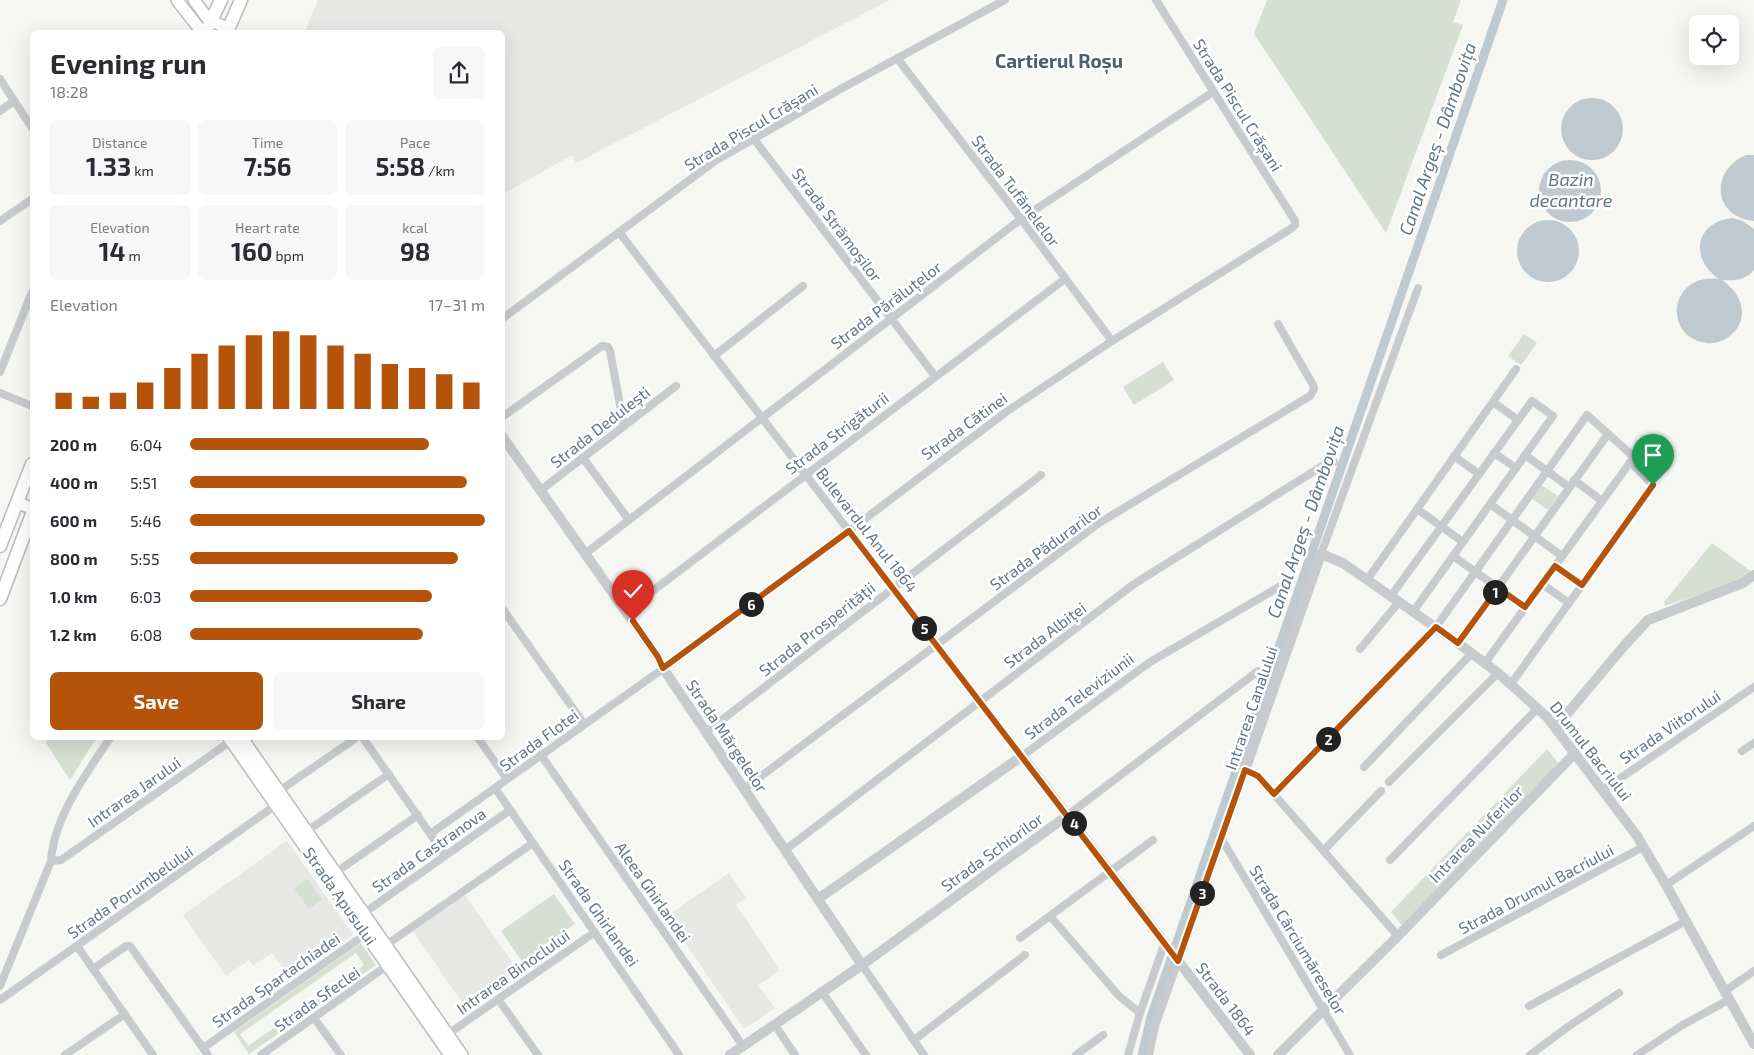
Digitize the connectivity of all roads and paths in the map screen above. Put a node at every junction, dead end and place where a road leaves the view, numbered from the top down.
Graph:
1 (177, 0) edge
2 (194, 0) edge
3 (221, 0) edge
4 (241, 0) edge
5 (1005, 0) edge
6 (1156, 0) edge
7 (209, 27) edge
8 (200, 30) edge
9 (223, 30) edge
10 (228, 30) edge
11 (897, 58) junction
12 (0, 79) edge
13 (1212, 92) junction
14 (14, 101) junction
15 (0, 111) edge
16 (30, 125) edge
17 (754, 139) junction
18 (30, 200) edge
19 (1021, 219) junction
20 (0, 221) edge
21 (1295, 225) joint
22 (619, 232) junction
23 (1065, 279) junction
24 (804, 286) dead end
25 (1418, 288) dead end
26 (30, 297) edge
27 (505, 317) edge
28 (891, 319) junction
29 (1278, 324) dead end
30 (1112, 342) junction
31 (714, 356) junction
32 (1516, 368) dead end
33 (0, 372) edge
34 (935, 376) junction
35 (676, 386) dead end
36 (0, 393) edge
37 (1493, 402) junction
38 (30, 405) edge
39 (505, 415) edge
40 (762, 418) junction
41 (1518, 420) junction
42 (624, 426) junction
43 (1608, 434) junction
44 (505, 440) edge
45 (1494, 453) junction
46 (1454, 456) junction
47 (1525, 456) junction
48 (583, 458) junction
49 (1334, 462) dead end
50 (1630, 462) junction
51 (1516, 468) junction
52 (30, 469) edge
53 (1547, 471) junction
54 (1479, 474) junction
55 (806, 475) junction
56 (1041, 475) dead end
57 (1572, 484) junction
58 (541, 490) junction
59 (1602, 501) junction
60 (17, 503) junction
61 (1490, 504) junction
62 (30, 507) edge
63 (1416, 509) junction
64 (30, 519) edge
65 (629, 520) junction
66 (1512, 520) junction
67 (1441, 526) junction
68 (849, 531) junction
69 (1534, 536) junction
70 (1463, 542) junction
71 (0, 546) edge
72 (586, 553) junction
73 (1321, 554) junction
74 (1453, 556) junction
75 (1562, 556) junction
76 (1555, 566) junction
77 (1475, 572) junction
78 (1754, 575) edge
79 (1291, 580) dead end
80 (1367, 580) junction
81 (1542, 584) junction
82 (1582, 585) junction
83 (893, 588) junction
84 (1498, 588) junction
85 (0, 599) edge
86 (1395, 599) junction
87 (1569, 603) junction
88 (1525, 607) junction
89 (626, 611) junction
90 (505, 612) edge
91 (1413, 612) junction
92 (1436, 627) junction
93 (1458, 643) junction
94 (937, 645) junction
95 (1360, 649) dead end
96 (1472, 653) junction
97 (1486, 663) junction
98 (663, 668) junction
99 (1258, 671) dead end
100 (1498, 673) junction
101 (1511, 684) junction
102 (1754, 688) edge
103 (980, 701) junction
104 (1538, 708) junction
105 (584, 724) junction
106 (1556, 728) junction
107 (706, 732) junction
108 (109, 740) edge
109 (233, 740) edge
110 (235, 740) edge
111 (353, 740) edge
112 (364, 740) edge
113 (479, 740) edge
114 (1754, 743) edge
115 (1742, 751) dead end
116 (1575, 753) junction
117 (541, 755) junction
118 (1022, 756) junction
119 (1364, 767) dead end
120 (1245, 770) junction
121 (389, 774) junction
122 (507, 779) junction
123 (1389, 782) dead end
124 (495, 788) junction
125 (744, 789) junction
126 (1603, 790) junction
127 (1381, 791) dead end
128 (1274, 794) junction
129 (275, 798) junction
130 (510, 810) junction
131 (418, 815) junction
132 (1068, 815) junction
133 (1754, 826) edge
134 (303, 834) junction
135 (430, 834) junction
136 (1221, 838) junction
137 (1153, 840) dead end
138 (533, 843) junction
139 (1644, 847) junction
140 (785, 850) junction
141 (1324, 850) junction
142 (446, 855) junction
143 (1390, 860) dead end
144 (51, 861) junction
145 (1111, 872) junction
146 (336, 873) junction
147 (1666, 885) junction
148 (818, 898) junction
149 (364, 913) junction
150 (1050, 916) junction
151 (1686, 921) junction
152 (595, 932) junction
153 (366, 934) junction
154 (1398, 936) junction
155 (1020, 938) dead end
156 (1165, 942) junction
157 (77, 946) junction
158 (382, 948) junction
159 (1441, 955) dead end
160 (1025, 956) dead end
161 (1178, 961) junction
162 (392, 963) junction
163 (862, 965) junction
164 (93, 969) junction
165 (1754, 971) edge
166 (0, 986) edge
167 (822, 992) junction
168 (1619, 992) dead end
169 (1728, 995) junction
170 (498, 999) junction
171 (0, 1000) edge
172 (1529, 1006) dead end
173 (1324, 1010) junction
174 (1140, 1013) junction
175 (125, 1014) junction
176 (314, 1018) junction
177 (775, 1024) junction
178 (1103, 1035) dead end
179 (444, 1037) junction
180 (914, 1040) junction
181 (1754, 1044) edge
182 (743, 1046) junction
183 (203, 1048) junction
184 (65, 1055) edge
185 (153, 1055) edge
186 (208, 1055) edge
187 (261, 1055) edge
188 (340, 1055) edge
189 (450, 1055) edge
190 (462, 1055) edge
191 (538, 1055) edge
192 (679, 1055) edge
193 (730, 1055) edge
194 (795, 1055) edge
195 (866, 1055) edge
196 (924, 1055) edge
197 (1076, 1055) edge
198 (1128, 1055) edge
199 (1149, 1055) edge
200 (1250, 1055) edge
201 (1278, 1055) edge
202 (1350, 1055) edge
203 (1530, 1055) edge
204 (1637, 1055) edge

1 - 8 main road
2 - 7 main road
3 - 7 main road
4 - 10 main road
5 - 11 street, Strada Piscul Crășani
6 - 13 street, Strada Piscul Crășani
7 - 9 main road
11 - 17 street, Strada Piscul Crășani
11 - 19 street, Strada Tufănelelor
12 - 14 street
13 - 19 street, Strada Părăluțelor
13 - 21 street, Strada Piscul Crășani
14 - 15 street
14 - 16 street
17 - 22 street, Strada Piscul Crășani
17 - 28 street, Strada Strămoșilor
18 - 20 street
19 - 23 street, Strada Tufănelelor
19 - 28 street, Strada Părăluțelor
21 - 30 street, Strada Cătinei
22 - 27 street, Strada Piscul Crășani
22 - 31 street, Bulevardul Anul 1864
23 - 30 street, Strada Tufănelelor
23 - 34 street, Strada Strigăturii
24 - 31 street
25 - 73 street, Intrarea Canalului
26 - 33 street
28 - 34 street, Strada Strămoșilor
28 - 40 street, Strada Părăluțelor
29 - 94 street, Strada Pădurarilor
30 - 68 street, Strada Cătinei
31 - 40 street, Bulevardul Anul 1864
32 - 37 street
34 - 55 street, Strada Strigăturii
35 - 42 street, Strada Dedulești
36 - 38 street
37 - 41 street
37 - 46 street
39 - 42 street
40 - 55 street, Bulevardul Anul 1864
40 - 65 street, Strada Părăluțelor
41 - 45 street
41 - 47 street
42 - 48 street, Strada Dedulești
43 - 50 street
43 - 53 street
43 - 57 street
44 - 58 street, Strada Mărgelelor
45 - 51 street
45 - 54 street
46 - 54 street
46 - 63 street
47 - 51 street
47 - 53 street
48 - 58 street, Strada Dedulești
48 - 65 street
49 - 103 street, Strada Albiței
50 - 59 street
50 - 82 street
51 - 61 street
52 - 60 main road
53 - 57 street
53 - 66 street
54 - 67 street
55 - 68 street, Bulevardul Anul 1864
55 - 89 street, Strada Strigăturii
56 - 83 street, Strada Prosperității
57 - 59 street
57 - 69 street
58 - 72 street, Strada Mărgelelor
59 - 75 street
60 - 62 main road
60 - 71 main road
61 - 66 street
61 - 70 street
63 - 67 street
63 - 80 street
64 - 85 main road
65 - 72 street, Strada Părăluțelor
66 - 69 street
66 - 77 street
67 - 70 street
67 - 86 street
68 - 83 street, Bulevardul Anul 1864
68 - 98 street, Strada Cătinei
69 - 75 street
69 - 84 street
70 - 74 street
72 - 89 street, Strada Mărgelelor
73 - 80 street, Drumul Bacriului
73 - 120 street, Intrarea Canalului
74 - 77 street
74 - 91 street
75 - 76 street
76 - 81 street
76 - 82 street
77 - 84 street
77 - 92 street
78 - 106 street
79 - 118 street, Strada Televiziunii
80 - 86 street, Drumul Bacriului
81 - 87 street
81 - 88 street
82 - 87 street
83 - 94 street, Bulevardul Anul 1864
83 - 107 street, Strada Prosperității
84 - 88 street
84 - 93 street
86 - 91 street, Drumul Bacriului
86 - 95 street
87 - 101 street
88 - 97 street
89 - 98 street, Strada Mărgelelor
90 - 105 street
91 - 92 street, Drumul Bacriului
92 - 93 street, Drumul Bacriului
92 - 128 street
93 - 96 street, Drumul Bacriului
94 - 103 street, Bulevardul Anul 1864
94 - 125 street, Strada Pădurarilor
96 - 97 street, Drumul Bacriului
96 - 119 street
97 - 100 street, Drumul Bacriului
98 - 105 street, Strada Flotei
98 - 107 street, Strada Mărgelelor
99 - 132 street, Strada Schiorilor
100 - 101 street, Drumul Bacriului
100 - 123 street
101 - 104 street, Drumul Bacriului
102 - 126 street, Strada Viitorului
103 - 118 street, Bulevardul Anul 1864
103 - 140 street, Strada Albiței
104 - 106 street, Drumul Bacriului
104 - 143 street
105 - 117 street, Strada Flotei
106 - 116 street, Drumul Bacriului
107 - 125 street, Strada Mărgelelor
108 - 144 street
109 - 144 street, Intrarea Jarului
110 - 129 main road, Strada Apusului
111 - 129 street
112 - 121 street, Strada Castranova
113 - 122 street
114 - 115 street
116 - 126 street, Drumul Bacriului
116 - 154 street, Intrarea Nuferilor
117 - 122 street, Strada Flotei
117 - 182 street, Aleea Ghirlandei
118 - 132 street, Bulevardul Anul 1864
118 - 148 street, Strada Televiziunii
120 - 128 street
120 - 136 street, Intrarea Canalului
121 - 131 street, Strada Castranova
121 - 134 street
122 - 124 street, Strada Flotei
124 - 130 street, Strada Ghirlandei
124 - 135 street, Strada Flotei
125 - 140 street, Strada Mărgelelor
126 - 139 street, Drumul Bacriului
127 - 141 street
128 - 141 street
129 - 134 main road, Strada Apusului
129 - 157 street, Strada Porumbelului
130 - 138 street, Strada Ghirlandei
130 - 142 street, Strada Castranova
131 - 135 street, Strada Castranova
131 - 146 street
132 - 145 street, Bulevardul Anul 1864
132 - 163 street, Strada Schiorilor
133 - 147 street
134 - 146 main road, Strada Apusului
134 - 153 main road, Strada Apusului
135 - 142 street, Strada Castranova
136 - 161 street, Intrarea Canalului
136 - 173 street, Strada Cârciumăreselor
137 - 145 street
138 - 152 street, Strada Ghirlandei
138 - 158 street, Strada Apusului
139 - 147 street, Drumul Bacriului
139 - 159 street, Strada Drumul Bacriului
140 - 148 street, Strada Mărgelelor
141 - 154 street
142 - 149 street, Strada Castranova
144 - 166 street
145 - 150 street
145 - 156 street, Bulevardul Anul 1864
146 - 149 main road, Strada Apusului
147 - 151 street, Drumul Bacriului
148 - 163 street, Strada Mărgelelor
149 - 158 main road, Strada Apusului
150 - 155 street
150 - 174 street
151 - 169 street, Drumul Bacriului
151 - 172 street
152 - 170 street, Intrarea Binoclului
152 - 192 street, Strada Ghirlandei
153 - 158 main road, Strada Apusului
153 - 183 street, Strada Spartachiadei
154 - 173 street, Intrarea Nuferilor
156 - 161 street, Strada 1864
156 - 174 street
157 - 164 street
157 - 171 street, Strada Porumbelului
158 - 162 main road, Strada Apusului
160 - 180 street
161 - 199 street, Intrarea Canalului
161 - 200 street, Strada 1864
162 - 176 street, Strada Sfeclei
162 - 179 main road, Strada Apusului
163 - 167 street
163 - 180 street, Strada Mărgelelor
164 - 175 street
164 - 183 street
165 - 169 street
167 - 177 street
167 - 195 street
168 - 203 street
169 - 181 street, Drumul Bacriului
169 - 204 street
170 - 179 street, Intrarea Binoclului
170 - 191 street
173 - 201 street, Intrarea Nuferilor
173 - 202 street, Strada Cârciumăreselor
174 - 198 street
175 - 184 street
175 - 185 street
176 - 187 street, Strada Sfeclei
176 - 188 street
177 - 182 street
177 - 194 street
178 - 197 street
179 - 189 main road, Strada Apusului
179 - 190 main road, Strada Apusului
180 - 196 street, Strada Mărgelelor
182 - 193 street
183 - 186 street

